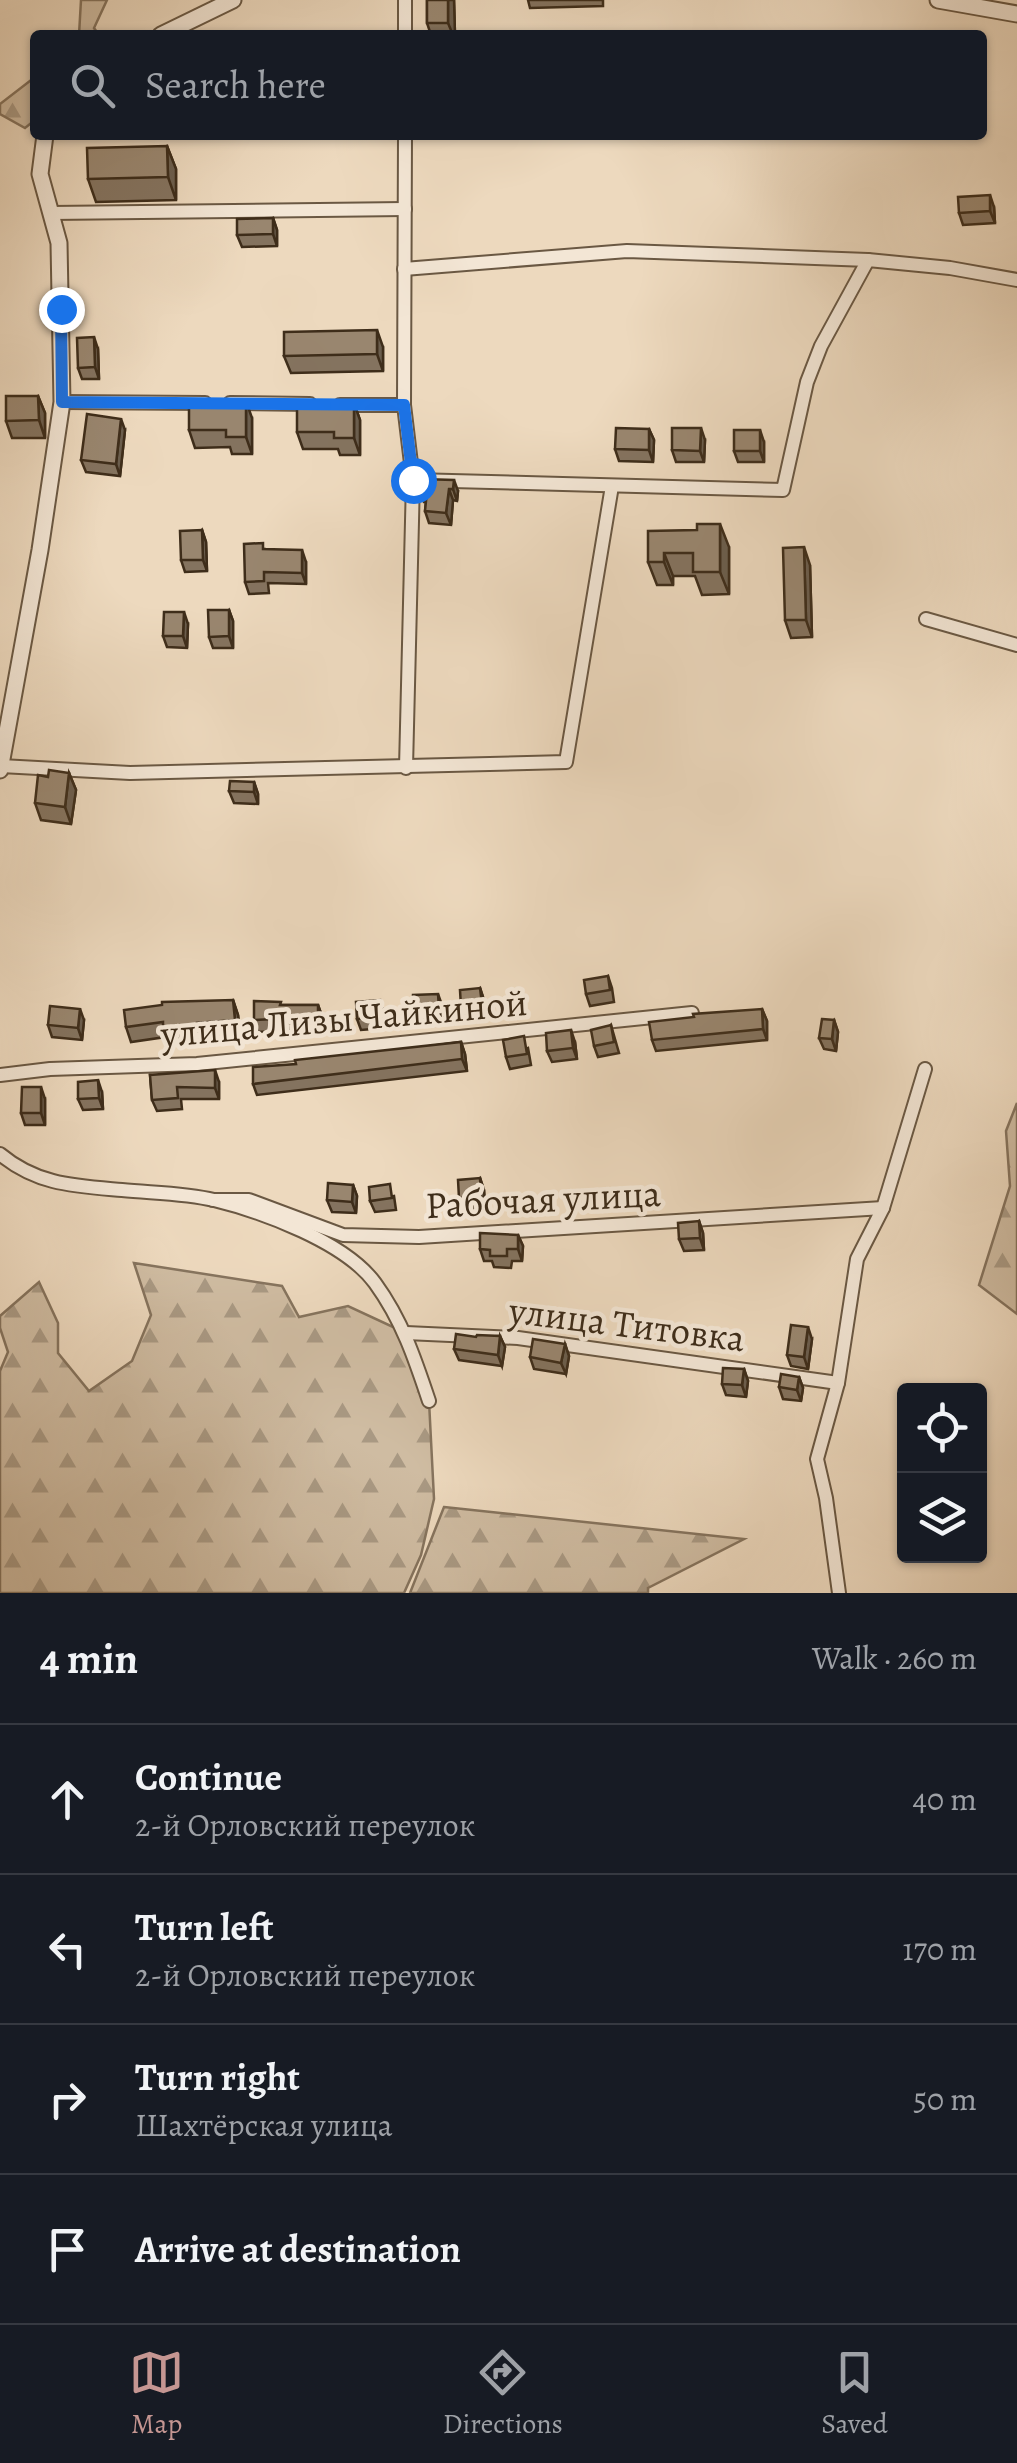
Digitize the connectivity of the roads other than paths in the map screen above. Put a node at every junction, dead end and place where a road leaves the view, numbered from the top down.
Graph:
1 (233, 0) edge
2 (405, 0) edge
3 (938, 0) edge
4 (1017, 14) edge
5 (171, 30) edge
6 (405, 30) edge
7 (44, 140) edge
8 (405, 140) edge
9 (405, 209) junction
10 (51, 213) junction
11 (868, 260) junction
12 (404, 270) junction
13 (1017, 280) edge
14 (62, 402) junction
15 (404, 405) junction
16 (413, 480) junction
17 (612, 486) junction
18 (926, 620) dead end
19 (1017, 645) edge
20 (0, 768) edge
21 (406, 768) junction
22 (692, 1013) edge
23 (925, 1069) dead end
24 (0, 1075) edge
25 (0, 1154) edge
26 (0, 1170) edge
27 (27, 1175) junction
28 (212, 1200) junction
29 (883, 1208) junction
30 (406, 1332) junction
31 (838, 1383) junction
32 (430, 1402) dead end
33 (839, 1593) edge

1 - 5 street
2 - 6 street
3 - 4 street
7 - 10 street
8 - 9 street
9 - 10 street
9 - 12 street
10 - 14 street
11 - 12 street
11 - 13 street
11 - 17 street
12 - 15 street
14 - 15 street
14 - 20 street
15 - 16 street
16 - 17 street
16 - 21 street
17 - 21 street
18 - 19 street
20 - 21 street
22 - 24 street, улица Лизы Чайкиной
23 - 29 street
25 - 27 street
26 - 27 street
27 - 28 street
28 - 29 street, Рабочая улица
28 - 30 street
29 - 31 street
30 - 31 street, улица Титовка
30 - 32 street
31 - 33 street

